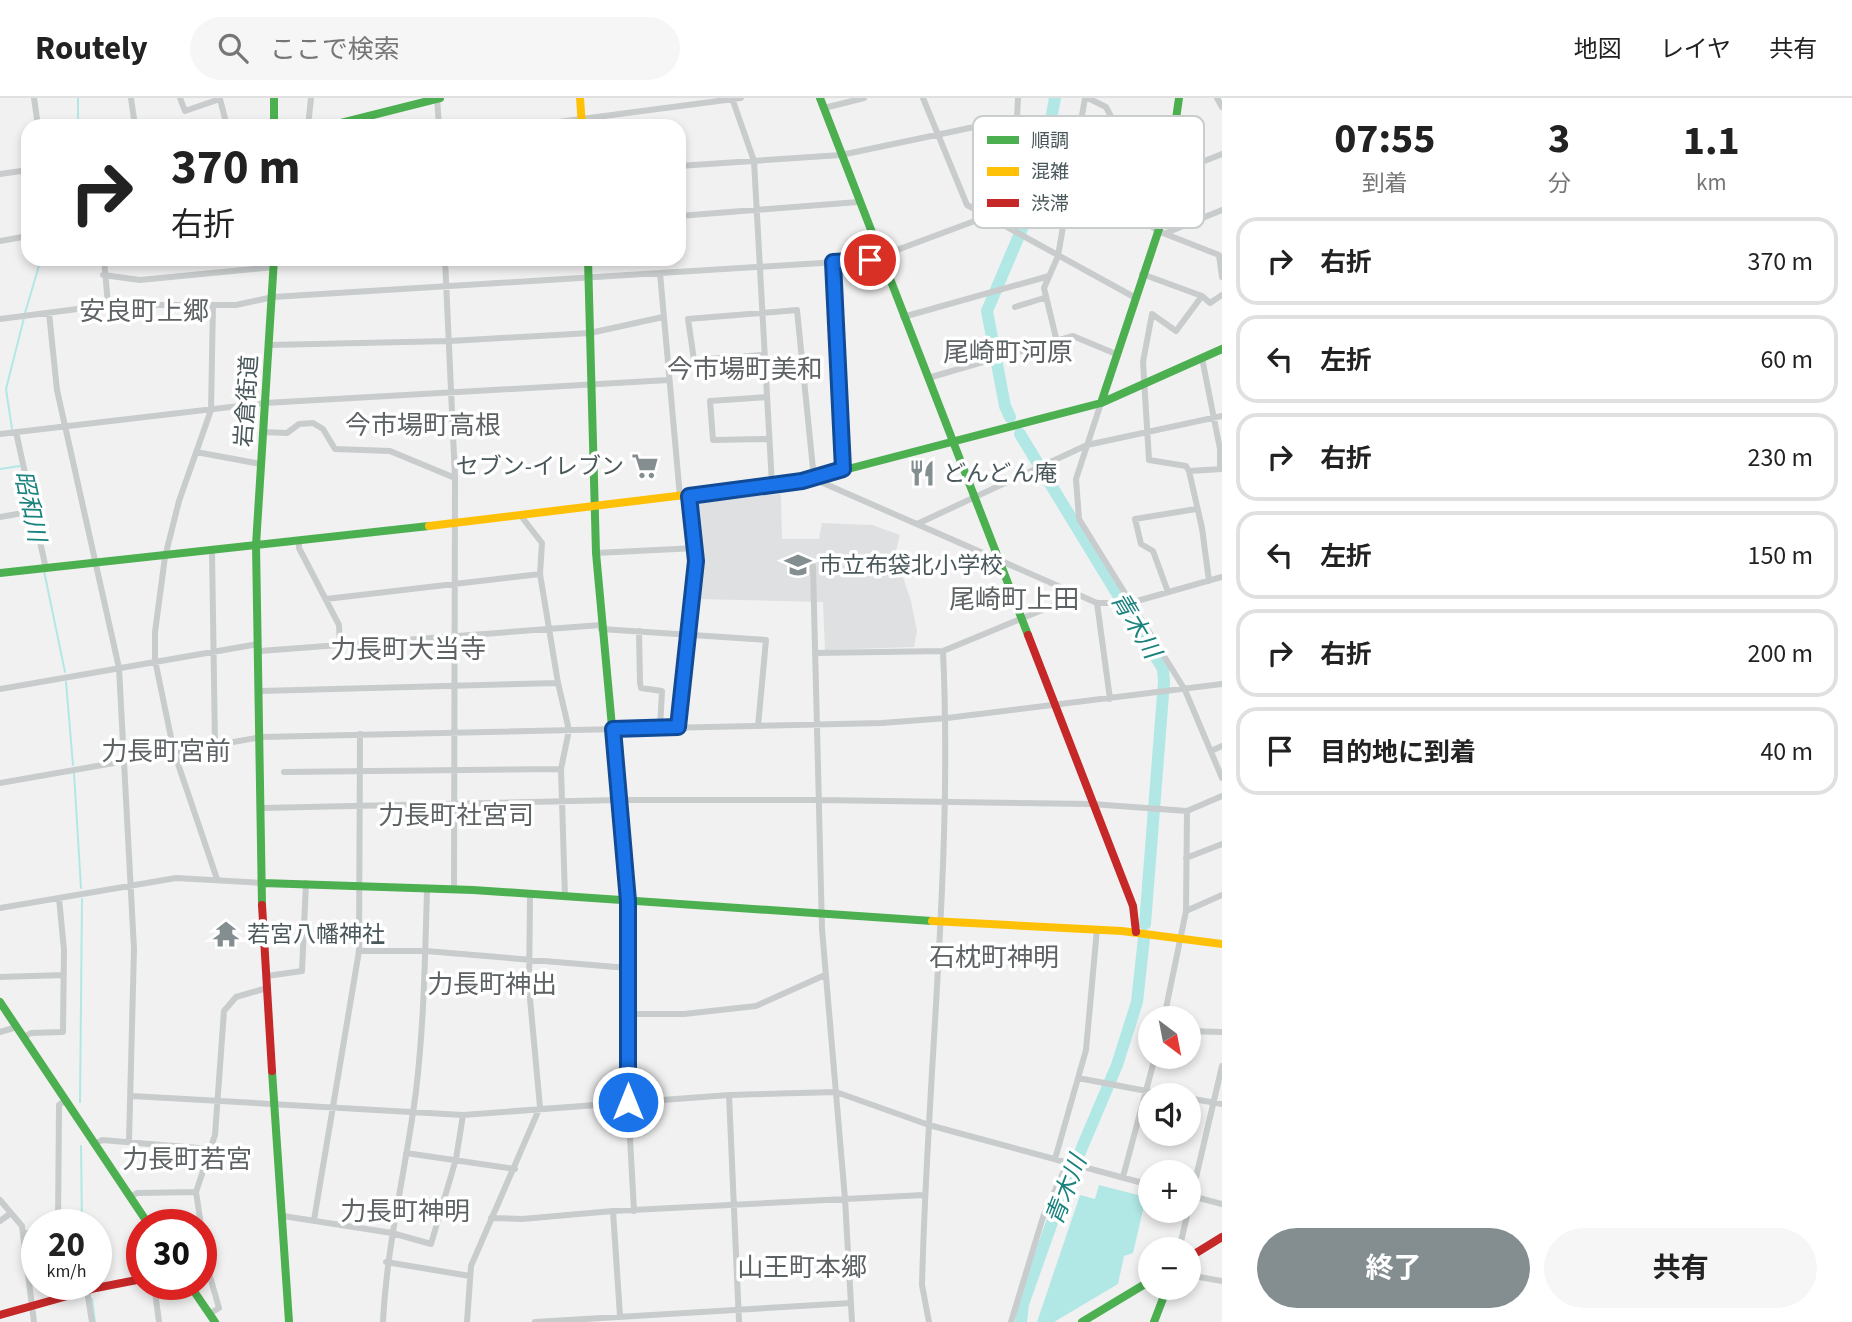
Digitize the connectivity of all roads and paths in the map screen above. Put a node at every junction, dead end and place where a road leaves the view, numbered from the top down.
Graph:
1 (34, 98) edge
2 (142, 98) edge
3 (180, 98) edge
4 (274, 98) edge
5 (312, 98) edge
6 (438, 98) edge
7 (580, 98) edge
8 (741, 98) edge
9 (820, 98) edge
10 (864, 98) edge
11 (923, 98) edge
12 (1018, 98) edge
13 (1087, 98) edge
14 (1179, 98) edge
15 (131, 99) edge
16 (733, 99) edge
17 (1219, 99) edge
18 (1222, 107) edge
19 (824, 108) junction
20 (1017, 116) edge
21 (1083, 116) edge
22 (1111, 116) edge
23 (1176, 116) edge
24 (37, 119) edge
25 (134, 119) edge
26 (225, 119) edge
27 (274, 119) edge
28 (309, 119) edge
29 (356, 119) edge
30 (439, 119) edge
31 (582, 119) edge
32 (602, 119) edge
33 (973, 127) edge
34 (937, 134) junction
35 (1222, 154) edge
36 (841, 155) junction
37 (754, 161) junction
38 (1204, 161) edge
39 (686, 166) edge
40 (21, 171) edge
41 (0, 174) edge
42 (858, 202) junction
43 (973, 208) edge
44 (1222, 210) edge
45 (757, 211) junction
46 (686, 216) edge
47 (1204, 217) edge
48 (973, 222) edge
49 (1009, 228) edge
50 (1063, 228) edge
51 (1156, 228) edge
52 (1163, 228) edge
53 (1173, 228) edge
54 (1162, 232) junction
55 (21, 237) edge
56 (0, 240) edge
57 (880, 256) junction
58 (1058, 256) junction
59 (833, 262) junction
60 (104, 266) edge
61 (252, 266) edge
62 (274, 266) edge
63 (445, 266) edge
64 (588, 266) edge
65 (758, 267) junction
66 (660, 273) junction
67 (1142, 274) junction
68 (103, 275) junction
69 (1049, 276) junction
70 (1222, 277) edge
71 (588, 278) junction
72 (446, 287) junction
73 (1222, 295) edge
74 (1202, 296) junction
75 (273, 298) junction
76 (1044, 298) junction
77 (1134, 298) junction
78 (108, 305) junction
79 (213, 305) junction
80 (1016, 307) dead end
81 (49, 313) junction
82 (761, 314) junction
83 (663, 317) junction
84 (903, 317) junction
85 (0, 319) edge
86 (590, 333) junction
87 (450, 341) junction
88 (1057, 342) junction
89 (269, 345) junction
90 (1222, 349) edge
91 (1116, 354) junction
92 (763, 355) junction
93 (1202, 358) junction
94 (928, 378) junction
95 (668, 380) junction
96 (593, 384) junction
97 (1144, 384) junction
98 (453, 394) junction
99 (766, 397) junction
100 (265, 403) junction
101 (1101, 403) junction
102 (211, 410) junction
103 (1218, 416) edge
104 (65, 428) junction
105 (262, 432) junction
106 (1147, 432) junction
107 (13, 433) junction
108 (0, 434) edge
109 (769, 439) junction
110 (951, 440) junction
111 (1087, 445) junction
112 (196, 452) junction
113 (261, 464) junction
114 (843, 469) junction
115 (1221, 469) edge
116 (1189, 471) junction
117 (455, 478) junction
118 (814, 479) junction
119 (772, 485) junction
120 (684, 497) junction
121 (974, 497) junction
122 (596, 507) junction
123 (1196, 509) junction
124 (31, 512) junction
125 (521, 516) junction
126 (0, 517) edge
127 (455, 523) junction
128 (917, 524) junction
129 (299, 540) junction
130 (256, 545) junction
131 (696, 548) junction
132 (212, 551) junction
133 (596, 553) junction
134 (165, 557) junction
135 (999, 561) junction
136 (95, 564) junction
137 (813, 566) dead end
138 (44, 569) junction
139 (0, 573) edge
140 (540, 574) junction
141 (1222, 577) edge
142 (1209, 581) junction
143 (455, 585) junction
144 (1168, 592) junction
145 (1076, 596) junction
146 (327, 599) junction
147 (1097, 603) junction
148 (1126, 604) junction
149 (1021, 620) junction
150 (601, 627) junction
151 (551, 629) junction
152 (639, 631) junction
153 (689, 635) junction
154 (455, 637) junction
155 (340, 645) junction
156 (259, 647) junction
157 (943, 651) junction
158 (213, 652) junction
159 (815, 653) junction
160 (155, 660) junction
161 (119, 668) junction
162 (558, 683) junction
163 (1222, 684) edge
164 (455, 687) junction
165 (0, 689) edge
166 (1185, 690) junction
167 (261, 691) junction
168 (1110, 699) junction
169 (1054, 705) junction
170 (947, 719) junction
171 (816, 725) junction
172 (758, 726) junction
173 (678, 727) junction
174 (660, 728) junction
175 (613, 729) junction
176 (569, 730) junction
177 (454, 731) junction
178 (360, 734) junction
179 (262, 737) junction
180 (215, 745) junction
181 (1222, 746) edge
182 (1211, 751) junction
183 (174, 752) junction
184 (126, 760) junction
185 (561, 769) junction
186 (454, 770) junction
187 (360, 771) junction
188 (284, 772) dead end
189 (1222, 778) edge
190 (0, 783) edge
191 (1222, 796) edge
192 (618, 800) junction
193 (819, 800) junction
194 (561, 801) junction
195 (943, 802) junction
196 (454, 804) junction
197 (1092, 804) junction
198 (360, 807) junction
199 (262, 808) junction
200 (1187, 811) junction
201 (1222, 844) edge
202 (1186, 858) junction
203 (217, 879) junction
204 (263, 883) junction
205 (306, 883) junction
206 (361, 884) junction
207 (131, 885) junction
208 (427, 890) junction
209 (454, 891) junction
210 (530, 895) junction
211 (1222, 895) edge
212 (565, 897) junction
213 (59, 898) junction
214 (628, 901) junction
215 (0, 908) edge
216 (1186, 911) junction
217 (822, 915) junction
218 (940, 922) junction
219 (1097, 929) junction
220 (1136, 932) junction
221 (1182, 937) junction
222 (1222, 944) edge
223 (359, 951) junction
224 (426, 951) junction
225 (528, 957) junction
226 (628, 968) junction
227 (64, 975) junction
228 (825, 975) junction
229 (267, 976) junction
230 (0, 977) edge
231 (268, 988) junction
232 (0, 1002) edge
233 (1167, 1006) edge
234 (627, 1014) junction
235 (17, 1027) junction
236 (1201, 1031) edge
237 (0, 1032) edge
238 (1222, 1032) edge
239 (24, 1037) junction
240 (1222, 1066) edge
241 (1078, 1077) junction
242 (1138, 1089) edge
243 (836, 1092) junction
244 (729, 1095) junction
245 (132, 1096) junction
246 (66, 1100) junction
247 (628, 1102) junction
248 (219, 1103) junction
249 (1218, 1103) edge
250 (276, 1104) junction
251 (540, 1107) junction
252 (335, 1110) junction
253 (413, 1112) junction
254 (463, 1115) junction
255 (1138, 1122) edge
256 (929, 1125) junction
257 (129, 1141) junction
258 (95, 1144) junction
259 (210, 1149) junction
260 (406, 1153) junction
261 (456, 1159) junction
262 (1055, 1159) junction
263 (1201, 1162) edge
264 (1073, 1164) junction
265 (515, 1169) junction
266 (1124, 1177) junction
267 (1138, 1181) edge
268 (196, 1192) junction
269 (924, 1195) junction
270 (130, 1197) junction
271 (845, 1199) junction
272 (1201, 1199) edge
273 (0, 1200) edge
274 (1222, 1204) edge
275 (733, 1207) junction
276 (57, 1209) edge
277 (138, 1209) edge
278 (198, 1209) edge
279 (613, 1211) junction
280 (634, 1211) junction
281 (11, 1213) junction
282 (283, 1216) junction
283 (491, 1218) junction
284 (314, 1220) junction
285 (0, 1221) edge
286 (21, 1225) edge
287 (392, 1233) junction
288 (1222, 1237) edge
289 (1201, 1250) edge
290 (386, 1262) junction
291 (470, 1276) junction
292 (1201, 1277) edge
293 (1222, 1281) edge
294 (1138, 1288) edge
295 (31, 1300) edge
296 (50, 1300) edge
297 (88, 1300) edge
298 (156, 1300) edge
299 (200, 1300) edge
300 (216, 1300) edge
301 (1162, 1300) edge
302 (851, 1303) junction
303 (32, 1306) junction
304 (738, 1309) junction
305 (209, 1314) junction
306 (0, 1315) edge
307 (620, 1316) junction
308 (641, 1318) edge
309 (34, 1322) edge
310 (92, 1322) edge
311 (159, 1322) edge
312 (215, 1322) edge
313 (289, 1322) edge
314 (383, 1322) edge
315 (467, 1322) edge
316 (535, 1322) edge
317 (739, 1322) edge
318 (852, 1322) edge
319 (929, 1322) edge
320 (1011, 1322) edge
321 (1082, 1322) edge
322 (1154, 1322) edge

1 - 24 street
2 - 15 street
3 - 26 street
4 - 27 street
5 - 28 street
6 - 29 street
6 - 30 street
7 - 31 street
8 - 16 street
9 - 19 street
10 - 19 street
11 - 34 street
12 - 20 street
13 - 21 street
13 - 22 street
14 - 23 street
15 - 25 street
16 - 32 street
16 - 37 street
17 - 18 street
19 - 36 street
33 - 34 street
34 - 36 street
34 - 43 street
35 - 38 street
36 - 37 street
36 - 42 street
37 - 39 street
37 - 45 street
40 - 41 street
42 - 45 street
42 - 57 street
44 - 47 street
45 - 46 street
45 - 65 street
48 - 57 street
49 - 58 street
50 - 58 street
51 - 54 street
52 - 54 street
53 - 54 street
54 - 67 street
54 - 70 street
55 - 56 street
57 - 59 street
57 - 84 street
58 - 69 street
58 - 77 street
59 - 65 street
59 - 114 street
60 - 68 street
61 - 68 street
62 - 75 street, 岩倉街道
63 - 72 street
64 - 71 street
65 - 66 street
65 - 82 street
66 - 71 street
66 - 83 street
67 - 74 street
67 - 77 street
68 - 78 street
69 - 76 street
69 - 84 street
71 - 72 street
71 - 86 street
72 - 75 street
72 - 87 street
73 - 74 street
74 - 97 street
75 - 79 street
75 - 89 street, 岩倉街道
76 - 80 street
76 - 88 street
77 - 91 street
78 - 79 street
78 - 81 street
79 - 102 street
81 - 85 street
81 - 104 street
82 - 92 street
82 - 92 street
82 - 118 street
83 - 86 street
83 - 95 street
84 - 94 street
86 - 87 street
86 - 96 street
87 - 89 street
87 - 98 street
88 - 91 street
88 - 94 street
89 - 100 street, 岩倉街道
90 - 93 street
91 - 101 street
92 - 99 street
93 - 97 street
93 - 103 street
94 - 110 street
95 - 96 street
95 - 120 street
96 - 98 street
96 - 122 street
97 - 101 street
97 - 106 street
98 - 100 street
98 - 117 street
99 - 109 street
99 - 109 street
100 - 102 street
100 - 105 street, 岩倉街道
101 - 110 street
101 - 111 street
102 - 104 street
102 - 112 street
103 - 106 street
103 - 115 street
104 - 107 street
104 - 136 street
105 - 113 street, 岩倉街道
105 - 117 street
106 - 111 street
106 - 116 street
107 - 108 street
107 - 124 street
109 - 119 street
110 - 114 street
110 - 121 street
111 - 121 street
111 - 148 street
112 - 113 street
112 - 134 street
113 - 130 street, 岩倉街道
114 - 118 street
115 - 116 street
116 - 123 street
117 - 127 street
118 - 119 street
118 - 128 street
119 - 120 street
120 - 122 street
120 - 131 street
121 - 128 street
121 - 135 street
122 - 125 street
122 - 133 street
123 - 142 street
123 - 144 street
124 - 126 street
124 - 138 street
125 - 127 street
125 - 140 street
127 - 129 street
127 - 143 street
128 - 135 street
129 - 130 street
129 - 146 street
130 - 132 street
130 - 156 street, 岩倉街道
131 - 133 street
131 - 153 street
132 - 134 street
132 - 158 street
133 - 150 street
134 - 136 street
134 - 160 street
135 - 145 street
135 - 149 street
136 - 138 street
136 - 161 street
137 - 159 street
138 - 139 street
140 - 143 street
140 - 151 street
141 - 142 street
142 - 144 street
143 - 146 street
143 - 154 street
144 - 148 street
145 - 147 street
145 - 149 street
146 - 155 street
147 - 148 street
147 - 168 street
148 - 166 street
149 - 157 street
149 - 169 street
150 - 151 street
150 - 152 street
150 - 175 street
151 - 154 street
151 - 162 street
152 - 153 street
152 - 174 street
153 - 172 street
153 - 173 street
154 - 155 street
154 - 164 street
155 - 156 street
156 - 158 street
156 - 167 street, 岩倉街道
157 - 159 street
157 - 170 street
158 - 160 street
158 - 180 street
159 - 171 street
160 - 161 street
160 - 183 street
161 - 165 street
161 - 184 street
162 - 164 street
162 - 176 street
163 - 166 street
164 - 167 street
164 - 177 street
166 - 168 street
166 - 182 street
167 - 179 street, 岩倉街道
168 - 169 street
169 - 170 street
169 - 197 street
170 - 171 street
170 - 195 street
171 - 172 street
171 - 193 street
172 - 173 street
173 - 174 street
174 - 175 street
175 - 176 street
175 - 192 street
176 - 177 street
176 - 185 street
177 - 178 street
177 - 186 street
178 - 179 street
178 - 187 street
179 - 180 street
179 - 199 street, 岩倉街道
180 - 183 street
181 - 182 street
182 - 189 street
183 - 184 street
183 - 203 street
184 - 190 street
184 - 207 street
185 - 186 street
185 - 194 street
186 - 187 street
186 - 196 street
187 - 188 street
187 - 198 street
191 - 200 street
192 - 193 street
192 - 194 street
192 - 214 street
193 - 195 street
193 - 217 street
194 - 196 street
194 - 212 street
195 - 197 street
195 - 218 street
196 - 198 street
196 - 209 street
197 - 200 street
197 - 220 street
198 - 199 street
198 - 206 street
199 - 204 street, 岩倉街道
200 - 202 street
201 - 202 street
202 - 216 street
203 - 204 street
203 - 207 street
204 - 205 street
204 - 229 street, 岩倉街道
205 - 206 street
205 - 229 street
206 - 208 street
206 - 223 street
207 - 213 street
207 - 245 street
208 - 209 street
208 - 224 street
209 - 210 street
210 - 212 street
210 - 225 street
211 - 216 street
212 - 214 street
213 - 215 street
213 - 227 street
214 - 217 street
214 - 226 street
216 - 221 street
217 - 218 street
217 - 228 street
218 - 219 street
218 - 256 street
219 - 220 street
219 - 241 street
220 - 221 street
221 - 222 street
221 - 233 street
223 - 224 street
223 - 252 street
224 - 225 street
224 - 253 street
225 - 226 street
225 - 251 street
226 - 234 street
227 - 230 street
227 - 239 street
228 - 234 street
228 - 243 street
229 - 231 street, 岩倉街道
231 - 248 street
231 - 250 street, 岩倉街道
232 - 235 street
234 - 247 street
235 - 237 street
235 - 239 street
236 - 238 street
239 - 246 street
240 - 249 street
241 - 242 street
241 - 262 street
243 - 244 street
243 - 256 street
243 - 271 street
244 - 247 street
244 - 275 street
245 - 248 street
245 - 257 street
246 - 258 street
246 - 276 street
247 - 251 street
247 - 280 street
248 - 250 street
248 - 259 street
249 - 263 street
250 - 252 street
250 - 282 street, 岩倉街道
251 - 254 street
251 - 265 street
252 - 253 street
252 - 284 street
253 - 254 street
253 - 260 street
254 - 261 street
255 - 266 street
256 - 262 street
256 - 269 street
257 - 258 street
257 - 259 street
258 - 270 street
259 - 268 street
260 - 261 street
260 - 287 street
261 - 265 street
261 - 287 street
262 - 264 street
264 - 266 street
264 - 320 street
265 - 283 street
266 - 267 street
268 - 270 street
268 - 278 street
269 - 271 street
269 - 319 street
270 - 277 street
271 - 275 street
271 - 302 street
272 - 274 street
273 - 281 street
275 - 280 street
275 - 304 street
279 - 280 street
279 - 283 street
279 - 307 street
281 - 285 street
281 - 286 street
282 - 284 street
282 - 313 street, 岩倉街道
283 - 291 street
284 - 287 street
287 - 290 street
288 - 289 street
290 - 291 street
290 - 314 street
291 - 315 street
292 - 293 street
294 - 321 street
295 - 303 street
296 - 303 street
297 - 310 street
298 - 311 street
299 - 305 street
300 - 305 street
301 - 322 street
302 - 304 street
302 - 318 street
303 - 306 street
303 - 309 street
304 - 308 street
304 - 317 street
305 - 312 street
307 - 308 street
307 - 316 street

